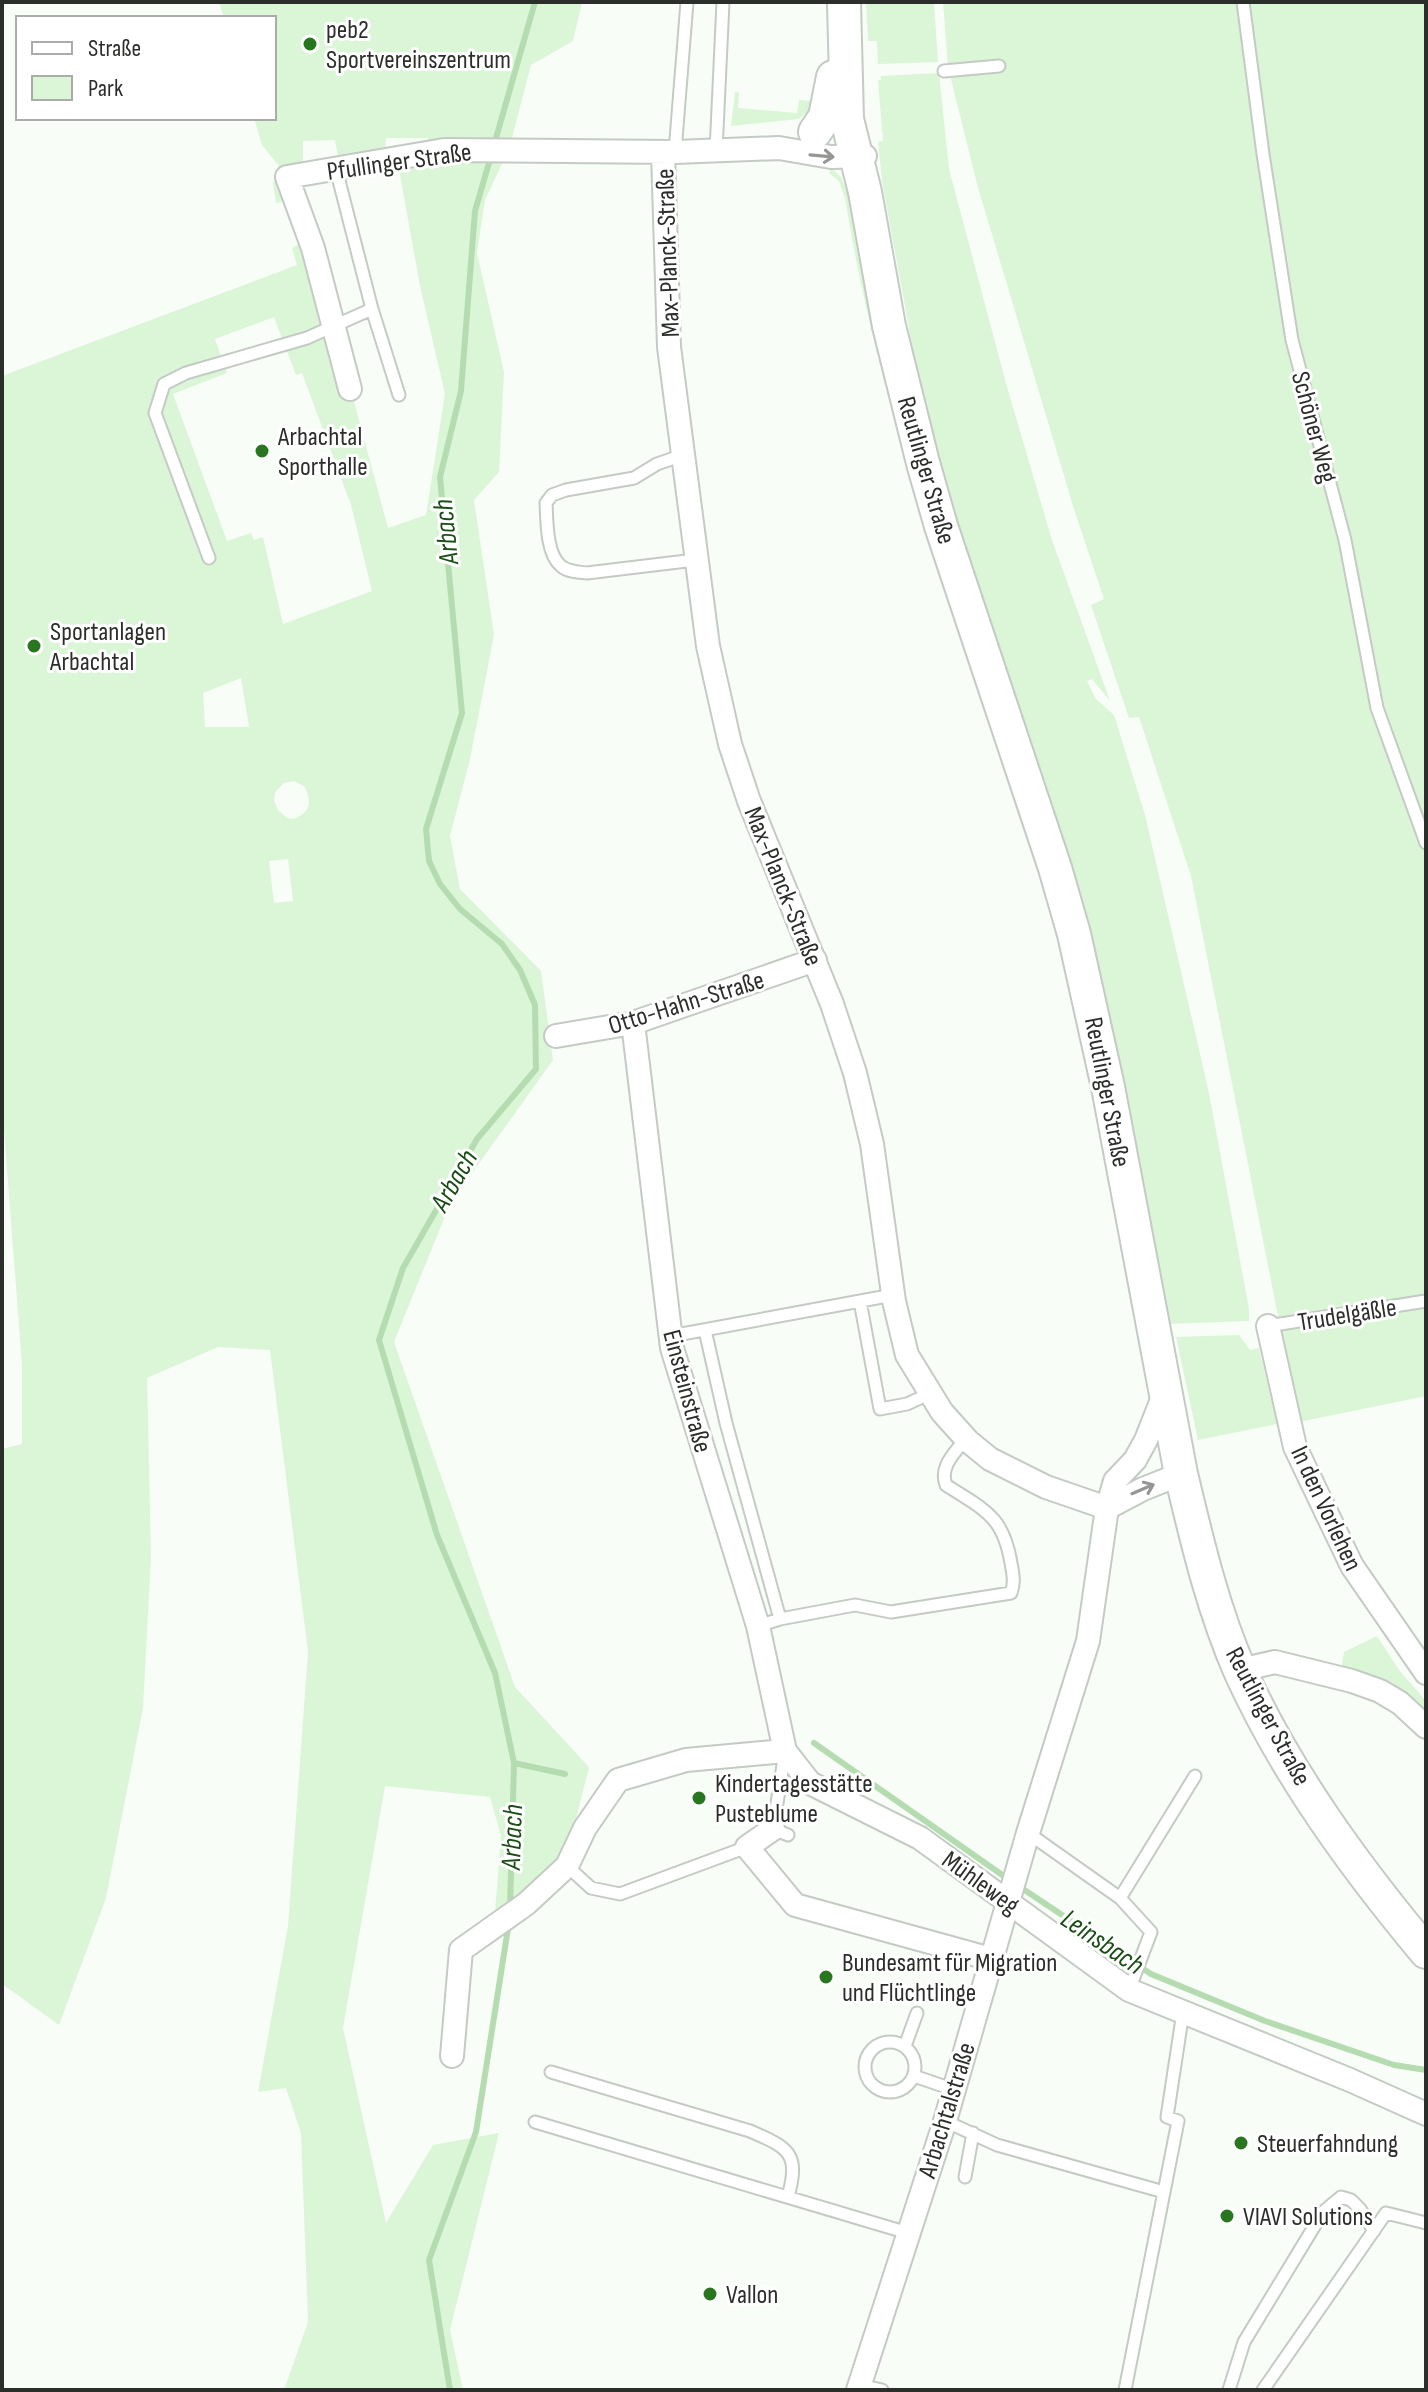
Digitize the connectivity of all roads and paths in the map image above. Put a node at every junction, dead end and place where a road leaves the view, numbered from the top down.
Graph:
1 (687, 2) edge
2 (723, 2) edge
3 (1243, 2) edge
4 (848, 6) edge
5 (999, 66) dead end
6 (944, 71) dead end
7 (815, 132) junction
8 (779, 148) junction
9 (860, 148) junction
10 (716, 151) junction
11 (669, 152) junction
12 (336, 169) junction
13 (372, 309) junction
14 (334, 325) junction
15 (350, 389) dead end
16 (399, 395) dead end
17 (683, 455) junction
18 (209, 558) dead end
19 (695, 560) junction
20 (1426, 843) edge
21 (815, 960) junction
22 (633, 1023) junction
23 (556, 1036) dead end
24 (893, 1295) junction
25 (860, 1301) junction
26 (1426, 1301) edge
27 (1268, 1326) joint
28 (705, 1330) junction
29 (671, 1336) junction
30 (1165, 1392) junction
31 (929, 1394) junction
32 (966, 1438) junction
33 (1135, 1460) junction
34 (1181, 1474) junction
35 (1107, 1508) junction
36 (769, 1623) junction
37 (1240, 1670) junction
38 (1426, 1673) edge
39 (1426, 1727) edge
40 (785, 1751) junction
41 (1195, 1776) dead end
42 (780, 1832) joint
43 (1028, 1833) junction
44 (747, 1847) junction
45 (567, 1866) junction
46 (1120, 1898) junction
47 (1009, 1902) junction
48 (1426, 1952) edge
49 (991, 1959) junction
50 (1131, 1984) junction
51 (1183, 2012) junction
52 (917, 2013) dead end
53 (905, 2046) junction
54 (452, 2056) dead end
55 (551, 2072) dead end
56 (914, 2076) junction
57 (952, 2089) junction
58 (1426, 2114) edge
59 (945, 2121) junction
60 (535, 2122) dead end
61 (973, 2133) junction
62 (965, 2177) dead end
63 (1164, 2192) junction
64 (788, 2197) junction
65 (1426, 2223) edge
66 (1374, 2231) junction
67 (908, 2233) junction
68 (859, 2387) edge
69 (882, 2390) edge
70 (1125, 2390) edge
71 (1229, 2390) edge
72 (1263, 2390) edge

1 - 11 lane, Max-Planck-Straße
2 - 10 lane
3 - 20 lane, Schöner Weg
4 - 7 main road
4 - 9 main road, Reutlinger Straße
5 - 6 lane
7 - 8 street, Pfullinger Straße
7 - 9 street
8 -> 9 street, Pfullinger Straße
8 - 10 street, Pfullinger Straße
9 - 30 main road, Reutlinger Straße
10 - 11 street, Pfullinger Straße
11 - 12 street, Pfullinger Straße
11 - 17 street, Max-Planck-Straße
12 - 13 lane
12 - 14 street, Pfullinger Straße
13 - 14 lane
13 - 16 lane
14 - 15 street, Pfullinger Straße
14 - 18 lane
17 - 19 street, Max-Planck-Straße
17 - 19 lane
19 - 21 street, Max-Planck-Straße
21 - 22 street, Otto-Hahn-Straße
21 - 24 street, Max-Planck-Straße
22 - 23 street, Otto-Hahn-Straße
22 - 29 street, Einsteinstraße
24 - 25 lane
24 - 31 street, Max-Planck-Straße
25 - 28 lane
25 - 31 lane
26 - 27 lane, Trudelgäßle
27 - 38 street, In den Vorlehen
28 - 29 lane
28 - 36 lane
29 - 36 street, Einsteinstraße
30 - 33 street, Arbachtalstraße
30 - 34 main road, Reutlinger Straße
31 - 32 street, Max-Planck-Straße
32 - 35 street, Max-Planck-Straße
32 - 36 lane
33 - 34 street
33 - 35 street, Arbachtalstraße
35 -> 34 street
34 - 37 main road, Reutlinger Straße
35 - 43 street, Arbachtalstraße
36 - 40 street, Einsteinstraße
37 - 39 street
37 - 48 main road, Reutlinger Straße
40 - 42 lane
40 - 45 street
40 - 47 street, Mühleweg
41 - 46 lane
42 - 44 street
43 - 46 lane
43 - 47 street, Arbachtalstraße
44 - 45 lane
44 - 49 street
45 - 54 street
46 - 50 lane
47 - 49 street, Arbachtalstraße
47 - 50 street, Mühleweg
49 - 57 street, Arbachtalstraße
50 - 51 street, Mühleweg
51 - 58 street, Mühleweg
51 - 63 lane
52 - 53 lane
53 - 56 lane
53 - 56 lane
55 - 64 lane
56 - 57 lane
57 - 59 street, Arbachtalstraße
59 - 61 lane
59 - 67 street, Arbachtalstraße
60 - 64 lane
61 - 62 lane
61 - 63 lane
63 - 70 lane
64 - 67 lane
65 - 66 lane
66 - 71 lane
66 - 72 lane
67 - 68 street, Arbachtalstraße
68 - 69 lane, Arbachtalstraße

